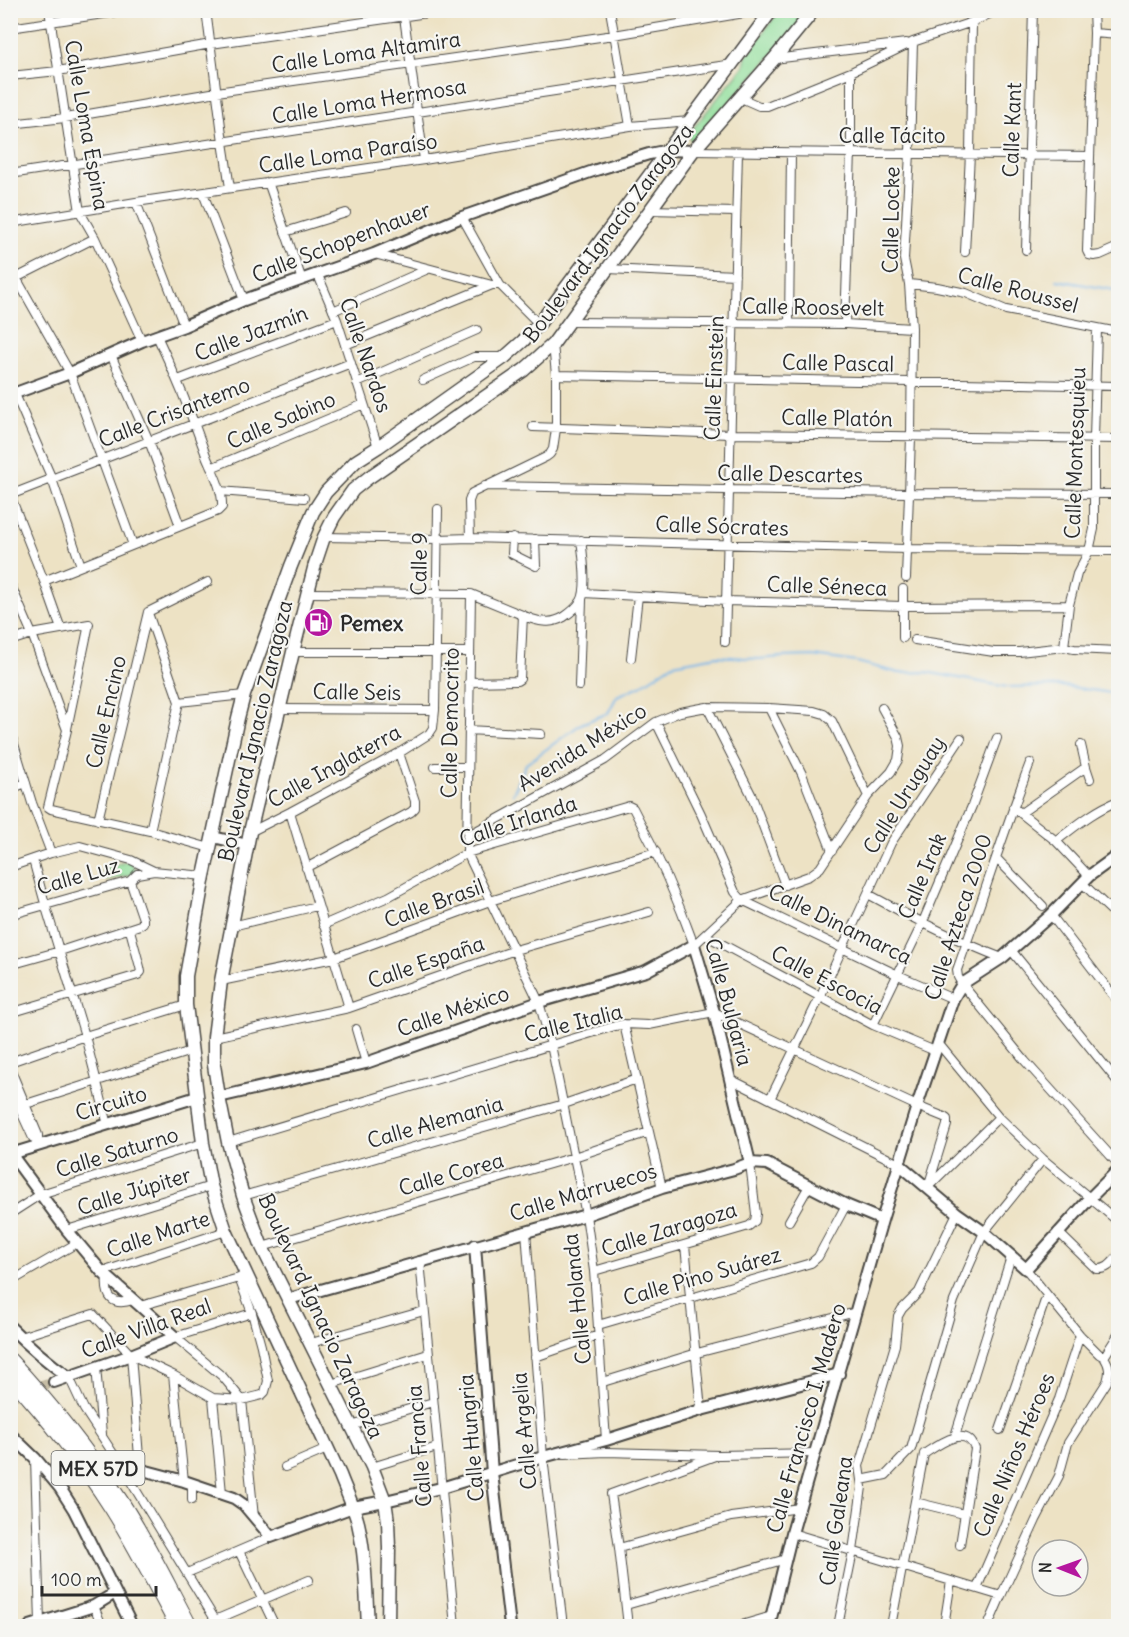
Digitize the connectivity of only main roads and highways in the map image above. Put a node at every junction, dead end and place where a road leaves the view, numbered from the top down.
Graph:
1 (772, 10) edge
2 (814, 10) edge
3 (10, 1360) edge
4 (10, 1377) edge
5 (177, 1626) edge
6 (190, 1626) edge
7 (368, 1626) edge
8 (388, 1626) edge

1 - 7 main road, Boulevard Ignacio Zaragoza
2 - 8 main road, Boulevard Ignacio Zaragoza
3 - 6 highway, MEX 57D
4 - 5 highway, MEX 57D

